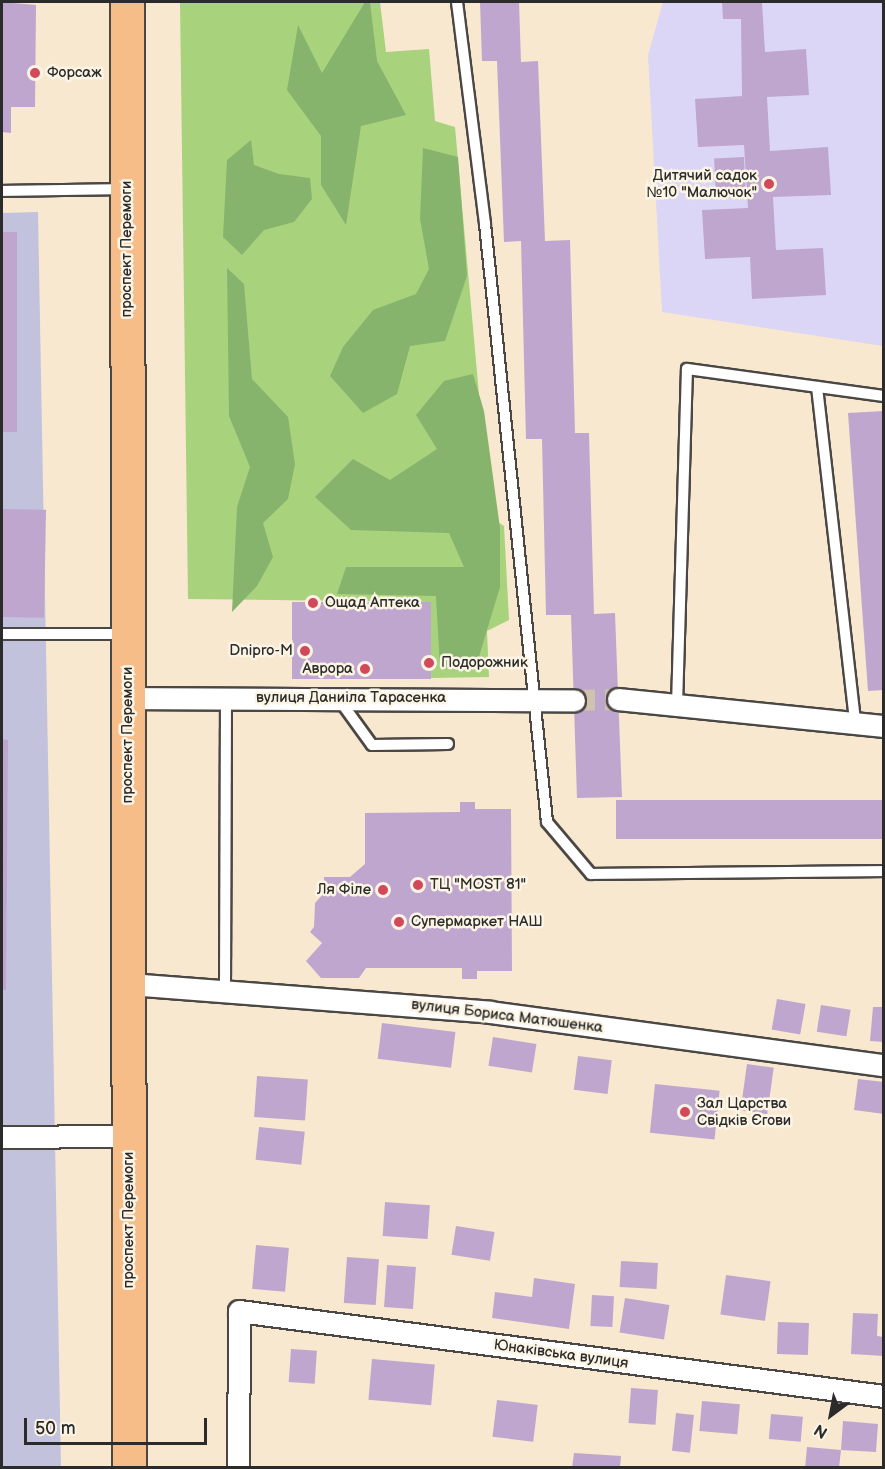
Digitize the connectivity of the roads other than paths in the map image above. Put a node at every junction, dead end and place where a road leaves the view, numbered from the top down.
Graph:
1 (127, 2) edge
2 (457, 2) edge
3 (127, 189) junction
4 (2, 191) edge
5 (817, 387) junction
6 (884, 396) edge
7 (2, 634) edge
8 (128, 634) junction
9 (128, 698) junction
10 (226, 698) junction
11 (338, 698) junction
12 (536, 698) junction
13 (618, 699) tunnel mouth
14 (573, 700) tunnel mouth
15 (677, 705) junction
16 (855, 723) junction
17 (884, 726) edge
18 (448, 744) dead end
19 (884, 871) edge
20 (130, 984) junction
21 (225, 989) junction
22 (884, 1065) edge
23 (128, 1136) junction
24 (2, 1137) edge
25 (884, 1396) edge
26 (129, 1467) edge
27 (238, 1467) edge

1 - 3 main road, проспект Перемоги
2 - 12 lane
3 - 4 lane
3 - 8 main road, проспект Перемоги
5 - 6 lane
5 - 15 lane
5 - 16 lane
7 - 8 lane
8 - 9 main road, проспект Перемоги
9 - 10 street, вулиця Даниіла Тарасенка
9 - 20 main road, проспект Перемоги
10 - 11 street, вулиця Даниіла Тарасенка
10 - 21 lane
11 - 12 street, вулиця Даниіла Тарасенка
11 - 18 lane
12 - 14 street, вулиця Даниіла Тарасенка
12 - 19 lane
13 - 15 street
15 - 16 street
16 - 17 street
20 - 21 street, вулиця Бориса Матюшенка
20 - 23 main road, проспект Перемоги
21 - 22 street, вулиця Бориса Матюшенка
23 - 24 street
23 - 26 main road, проспект Перемоги
25 - 27 street, Юнаківська вулиця

